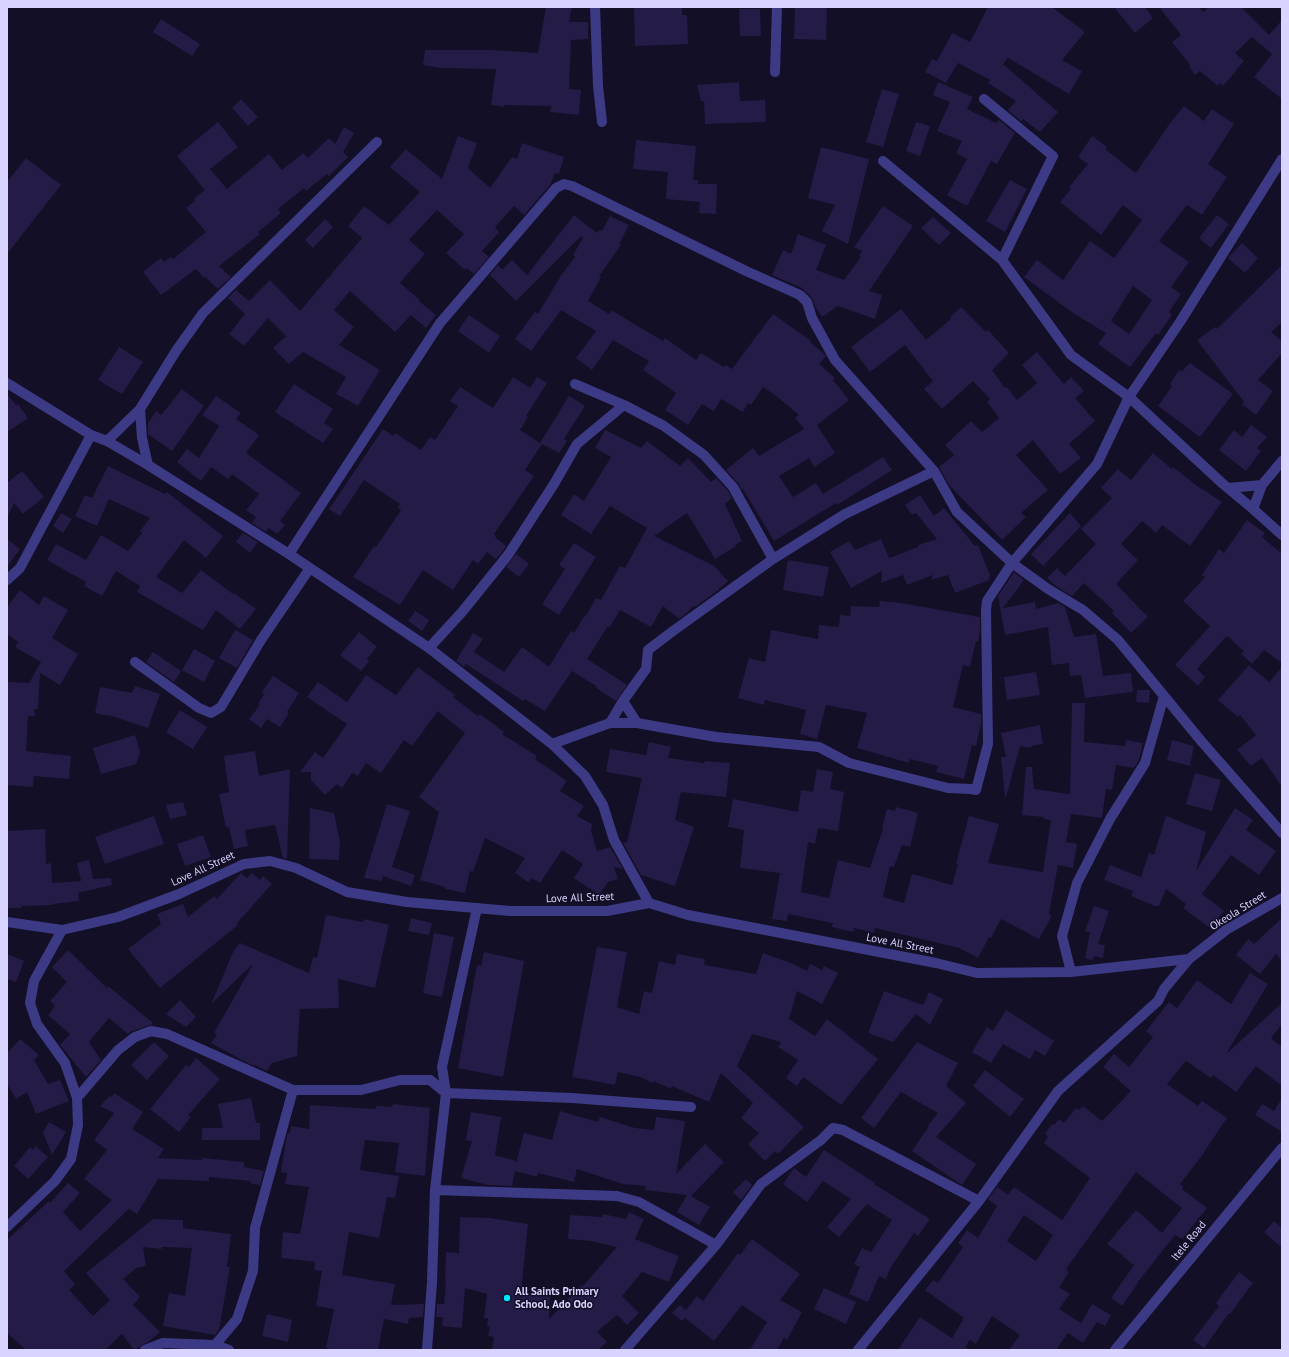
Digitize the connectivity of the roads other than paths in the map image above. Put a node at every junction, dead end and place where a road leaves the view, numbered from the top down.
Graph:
1 (595, 7) edge
2 (776, 7) edge
3 (775, 72) dead end
4 (984, 99) dead end
5 (602, 122) dead end
6 (377, 142) dead end
7 (1282, 159) edge
8 (882, 161) dead end
9 (1002, 260) junction
10 (7, 383) edge
11 (575, 384) dead end
12 (1129, 397) junction
13 (624, 404) junction
14 (140, 409) junction
15 (91, 435) junction
16 (107, 442) junction
17 (1282, 461) edge
18 (148, 465) junction
19 (934, 471) junction
20 (1262, 485) junction
21 (1228, 488) junction
22 (1253, 509) junction
23 (1282, 535) edge
24 (289, 554) junction
25 (774, 559) junction
26 (1012, 563) junction
27 (310, 568) junction
28 (7, 580) edge
29 (429, 648) junction
30 (135, 662) dead end
31 (1164, 696) junction
32 (623, 701) junction
33 (610, 723) junction
34 (637, 723) junction
35 (552, 744) junction
36 (1282, 833) edge
37 (1282, 898) edge
38 (649, 903) junction
39 (477, 908) junction
40 (7, 922) edge
41 (62, 930) junction
42 (1189, 959) junction
43 (1071, 972) junction
44 (293, 1090) junction
45 (446, 1093) junction
46 (77, 1098) junction
47 (692, 1107) dead end
48 (1282, 1148) edge
49 (435, 1190) junction
50 (979, 1201) junction
51 (7, 1227) edge
52 (716, 1245) junction
53 (215, 1345) junction
54 (145, 1350) edge
55 (229, 1350) edge
56 (427, 1350) edge
57 (625, 1350) edge
58 (858, 1350) edge
59 (1115, 1350) edge

1 - 5 street
2 - 3 street
4 - 9 street
6 - 14 street
7 - 12 street
8 - 9 street
9 - 12 street
10 - 15 street
11 - 13 street
12 - 21 street
12 - 26 street
13 - 25 street
13 - 29 street
14 - 16 street
14 - 18 street
15 - 16 street
15 - 28 street
16 - 18 street
17 - 20 street
18 - 24 street
19 - 24 street
19 - 25 street
19 - 26 street
20 - 21 street
20 - 22 street
21 - 22 street
22 - 23 street
24 - 27 street
25 - 32 street
26 - 31 street
26 - 34 street
27 - 29 street
27 - 30 street
29 - 35 street
31 - 36 street
31 - 43 street
32 - 33 street
32 - 34 street
33 - 34 street
33 - 35 street
35 - 38 street
37 - 42 street, Okeola Street
38 - 39 street, Love All Street
38 - 43 street, Love All Street
39 - 41 street, Love All Street
39 - 45 street
40 - 41 street, Love All Street
41 - 46 street
42 - 43 street, Love All Street
42 - 50 street, Okeola Street
44 - 45 street
44 - 46 street
44 - 53 street
45 - 47 street
45 - 49 street
46 - 51 street
48 - 59 street, Itele Road
49 - 52 street
49 - 56 street
50 - 52 street
50 - 58 street, Okeola Street
52 - 57 street
53 - 54 street
53 - 55 street

